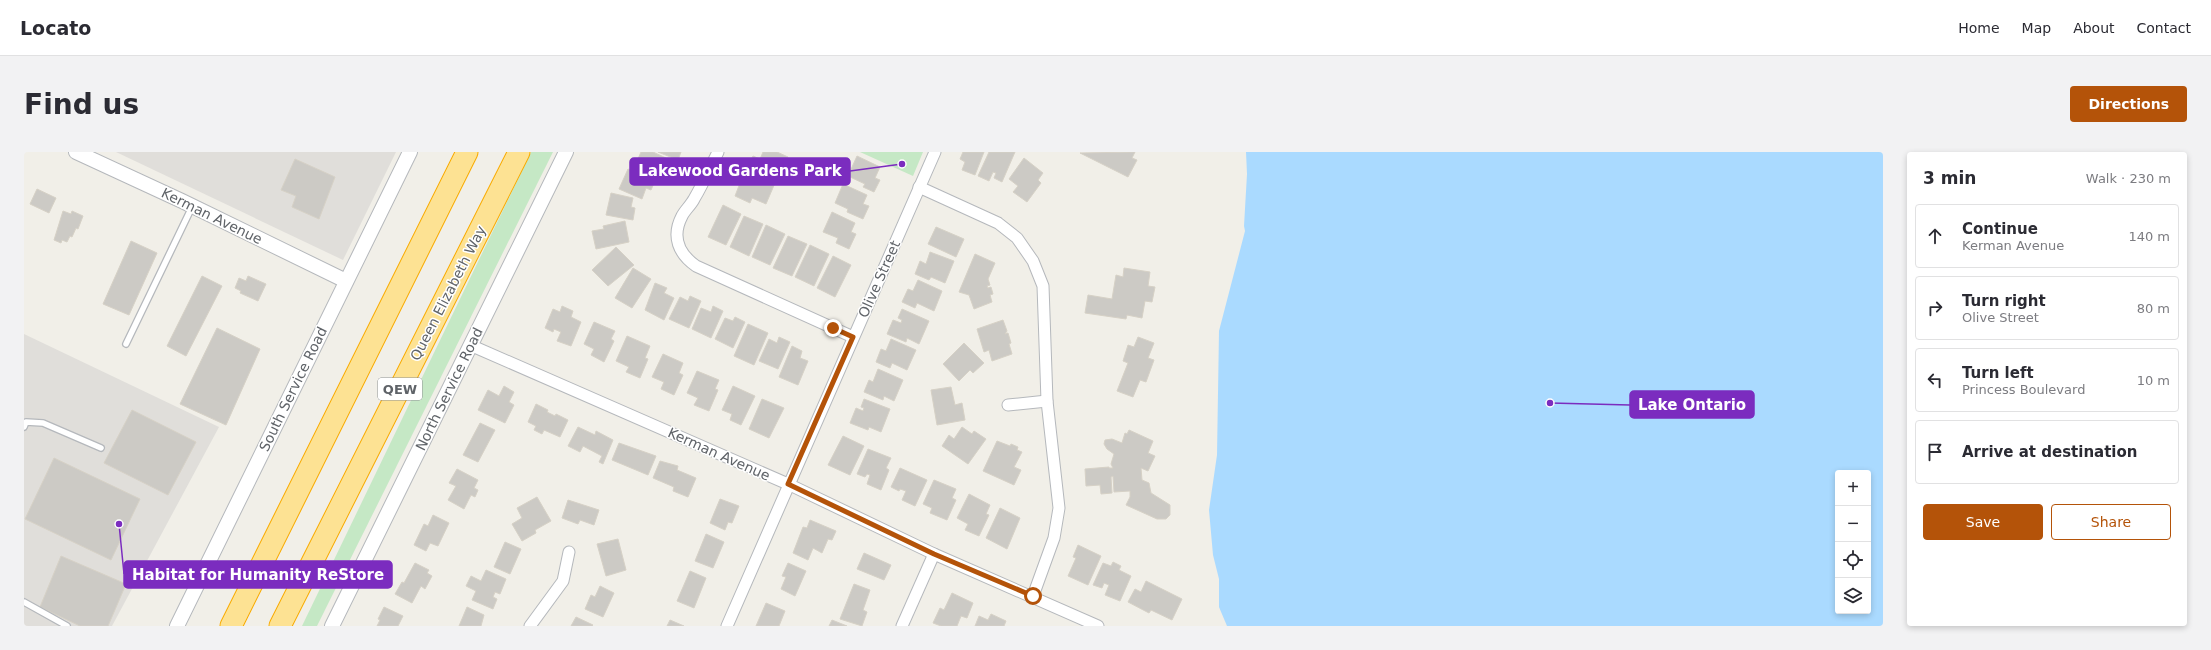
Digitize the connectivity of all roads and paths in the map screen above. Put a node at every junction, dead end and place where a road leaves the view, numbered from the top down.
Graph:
1 (76, 152) edge
2 (410, 152) edge
3 (467, 152) edge
4 (519, 152) edge
5 (566, 152) edge
6 (718, 152) edge
7 (935, 152) edge
8 (920, 187) junction
9 (192, 207) junction
10 (346, 281) junction
11 (853, 337) junction
12 (126, 344) dead end
13 (470, 345) junction
14 (1047, 401) junction
15 (1008, 405) dead end
16 (24, 427) edge
17 (101, 448) dead end
18 (788, 484) junction
19 (569, 552) dead end
20 (934, 554) junction
21 (1033, 596) junction
22 (24, 602) edge
23 (67, 626) edge
24 (177, 626) edge
25 (231, 626) edge
26 (280, 626) edge
27 (332, 626) edge
28 (530, 626) edge
29 (727, 626) edge
30 (902, 626) edge
31 (1098, 626) edge

1 - 9 street, Kerman Avenue
2 - 10 street, South Service Road
3 - 25 highway, QEW
4 - 26 highway, Queen Elizabeth Way / QEW
5 - 13 street, North Service Road
6 - 11 street
7 - 8 street, Olive Street
8 - 11 street, Olive Street
8 - 14 street
9 - 10 street, Kerman Avenue
9 - 12 lane
10 - 24 street, South Service Road
11 - 18 street, Olive Street
13 - 18 street, Kerman Avenue
13 - 27 street, North Service Road
14 - 15 street
14 - 21 street
16 - 17 lane
18 - 20 street, Kerman Avenue
18 - 29 street, Olive Street
19 - 28 street
20 - 21 street, Kerman Avenue
20 - 30 street
21 - 31 street, Kerman Avenue
22 - 23 lane

